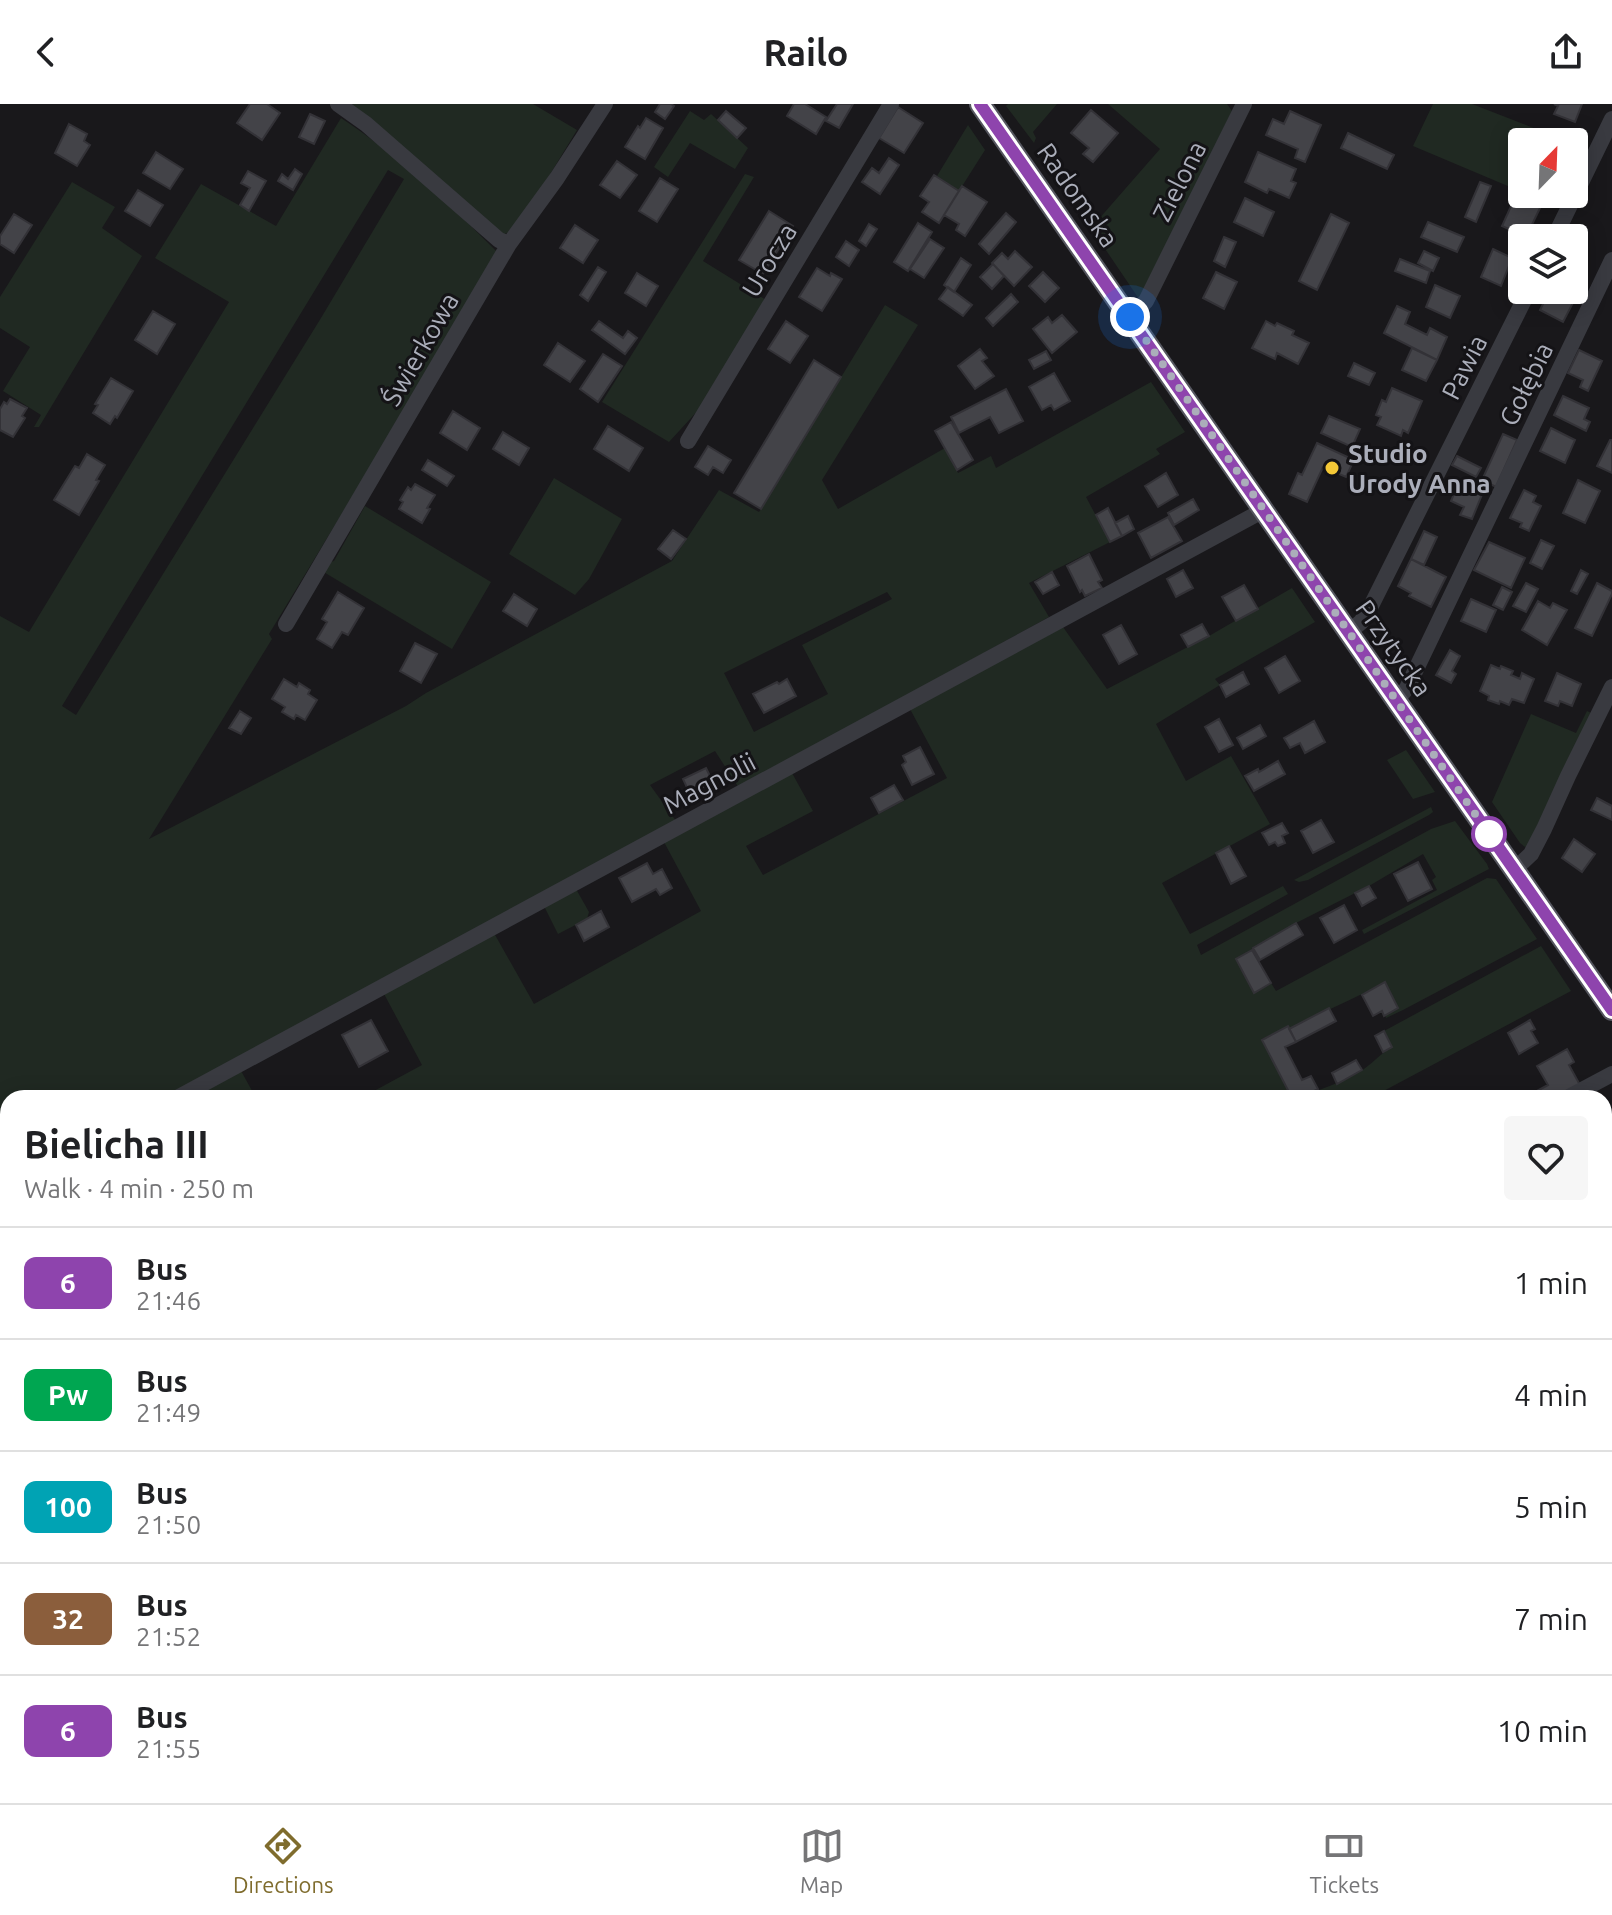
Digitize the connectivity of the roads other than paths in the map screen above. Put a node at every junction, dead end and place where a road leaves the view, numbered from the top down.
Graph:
1 (338, 104) edge
2 (605, 104) edge
3 (891, 104) edge
4 (980, 104) edge
5 (1244, 104) edge
6 (1612, 119) edge
7 (1561, 224) edge
8 (509, 244) junction
9 (1612, 260) edge
10 (1522, 304) edge
11 (1130, 317) junction
12 (688, 441) dead end
13 (1264, 510) junction
14 (286, 624) dead end
15 (1349, 632) junction
16 (1612, 687) edge
17 (1397, 700) junction
18 (1514, 870) junction
19 (1612, 1010) edge
20 (1612, 1074) edge
21 (192, 1090) edge
22 (1582, 1090) edge

1 - 8 street
2 - 8 street, Świerkowa
3 - 12 street, Urocza
4 - 11 main road, Radomska
5 - 11 street, Zielona
6 - 7 street
8 - 14 street, Świerkowa
9 - 17 street, Gołębia
10 - 15 street, Pawia
11 - 13 main road, Przytycka
13 - 15 main road, Przytycka
13 - 21 street, Magnolii
15 - 17 main road, Przytycka
16 - 18 street
17 - 18 main road, Przytycka
18 - 19 main road, Przytycka
20 - 22 street

